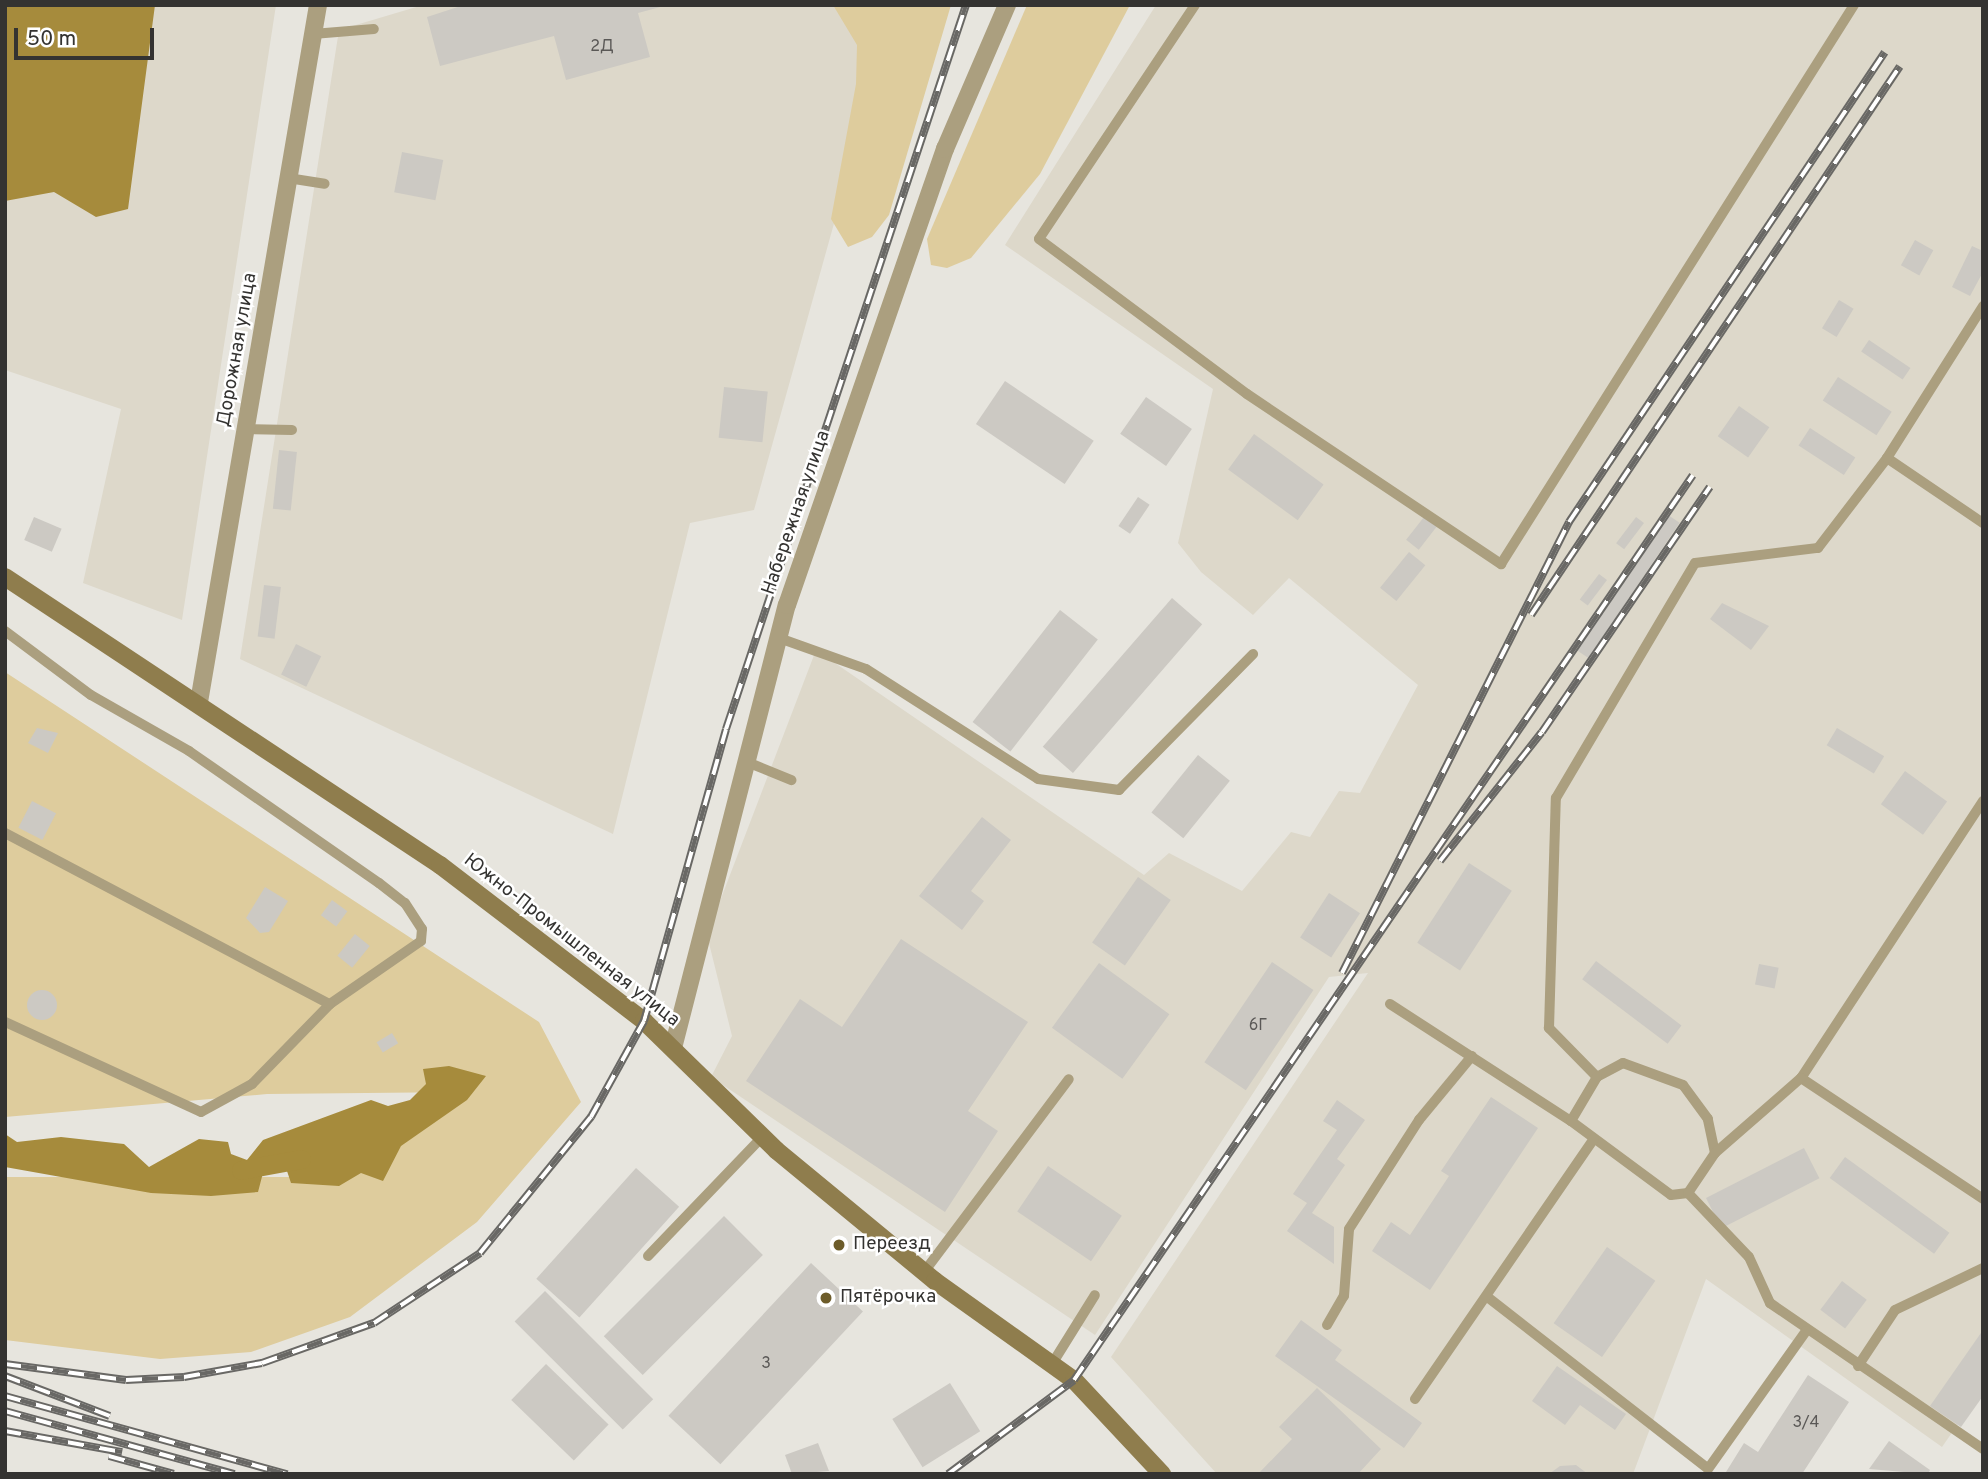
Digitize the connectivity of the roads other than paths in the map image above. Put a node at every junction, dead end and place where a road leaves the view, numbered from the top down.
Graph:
1 (318, 5) edge
2 (1007, 5) edge
3 (1195, 5) edge
4 (1854, 5) edge
5 (374, 29) dead end
6 (313, 34) junction
7 (288, 178) junction
8 (325, 184) dead end
9 (1983, 306) edge
10 (246, 429) junction
11 (292, 430) dead end
12 (1887, 458) junction
13 (1983, 523) edge
14 (5, 577) edge
15 (5, 631) edge
16 (779, 638) junction
17 (1253, 654) dead end
18 (199, 702) junction
19 (747, 762) junction
20 (791, 780) dead end
21 (1983, 801) edge
22 (5, 833) edge
23 (330, 1003) junction
24 (1390, 1004) dead end
25 (5, 1022) edge
26 (673, 1048) junction
27 (1472, 1056) junction
28 (1597, 1077) junction
29 (1801, 1078) junction
30 (1069, 1079) dead end
31 (1571, 1121) junction
32 (762, 1137) junction
33 (1594, 1139) junction
34 (1715, 1153) junction
35 (1688, 1193) junction
36 (1983, 1199) edge
37 (648, 1256) dead end
38 (1983, 1268) edge
39 (924, 1272) junction
40 (1095, 1295) dead end
41 (1490, 1299) junction
42 (1327, 1325) dead end
43 (1806, 1331) junction
44 (1052, 1364) junction
45 (1858, 1366) junction
46 (1415, 1399) dead end
47 (1983, 1449) edge
48 (1162, 1474) edge

1 - 6 street, Дорожная улица
2 - 16 street, Набережная улица
3 - 4 lane
5 - 6 lane
6 - 7 street, Дорожная улица
7 - 8 lane
7 - 10 street, Дорожная улица
9 - 12 lane
10 - 11 lane
10 - 18 street, Дорожная улица
12 - 13 lane
12 - 28 lane
14 - 18 street, Южно-Промышленная улица
15 - 23 lane
16 - 17 lane
16 - 19 street, Набережная улица
18 - 26 street, Южно-Промышленная улица
19 - 20 lane
19 - 26 street, Набережная улица
21 - 29 lane
22 - 23 lane
23 - 25 lane
24 - 27 lane
26 - 32 street, Южно-Промышленная улица
27 - 31 lane
27 - 42 lane
28 - 31 lane
28 - 34 lane
29 - 34 lane
29 - 36 lane
30 - 39 lane
31 - 33 lane
32 - 37 lane
32 - 39 street, Южно-Промышленная улица
33 - 35 lane
33 - 41 lane
34 - 35 lane
35 - 43 lane
38 - 45 lane
39 - 44 street, Южно-Промышленная улица
40 - 44 lane
41 - 43 lane
41 - 46 lane
43 - 45 lane
44 - 48 street, Южно-Промышленная улица
45 - 47 lane

